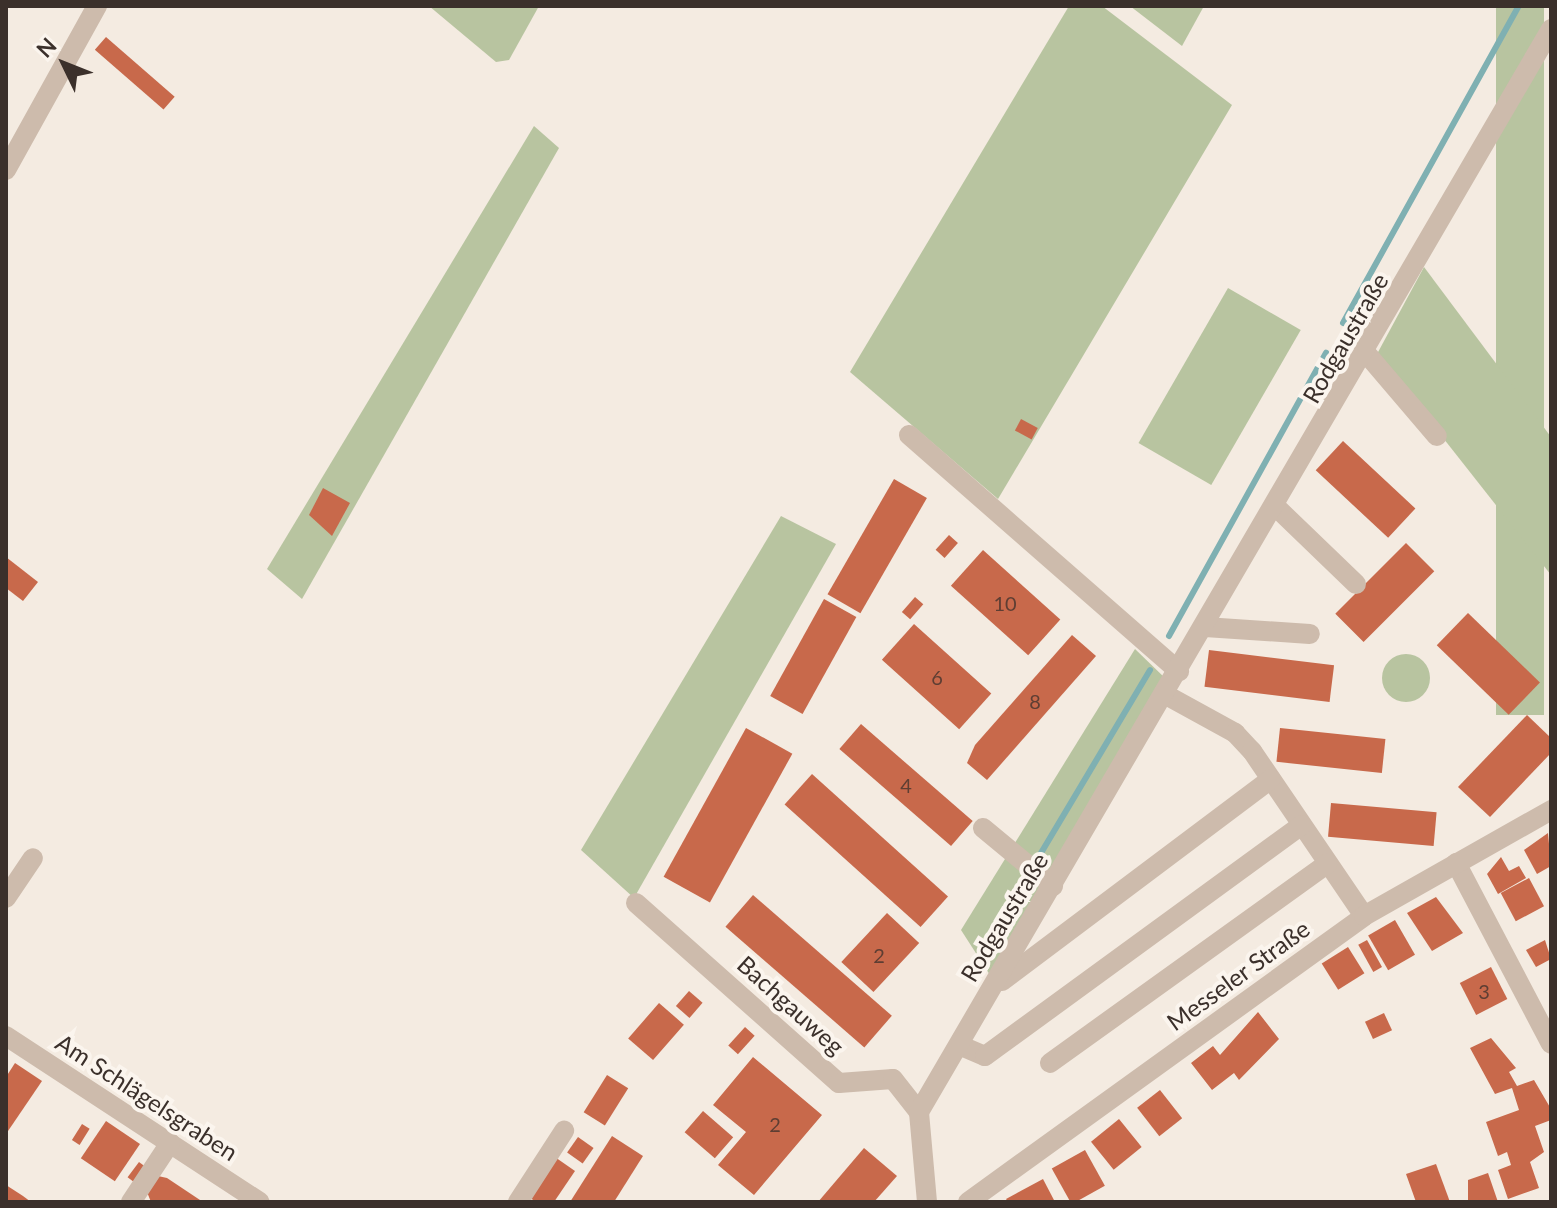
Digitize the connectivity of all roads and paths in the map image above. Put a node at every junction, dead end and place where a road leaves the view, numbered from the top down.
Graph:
1 (97, 6) edge
2 (1551, 29) edge
3 (6, 170) edge
4 (1366, 353) junction
5 (909, 435) dead end
6 (1437, 436) dead end
7 (1276, 507) junction
8 (1356, 584) dead end
9 (1205, 627) junction
10 (1310, 634) dead end
11 (1179, 671) junction
12 (1166, 695) junction
13 (1271, 779) junction
14 (1551, 810) edge
15 (1302, 825) junction
16 (983, 828) dead end
17 (33, 858) dead end
18 (1328, 863) junction
19 (1456, 863) junction
20 (1053, 886) junction
21 (6, 898) edge
22 (636, 903) dead end
23 (1364, 916) junction
24 (993, 988) junction
25 (6, 1036) edge
26 (1551, 1044) edge
27 (959, 1045) junction
28 (1050, 1063) dead end
29 (919, 1112) junction
30 (564, 1131) dead end
31 (170, 1143) junction
32 (131, 1202) edge
33 (260, 1202) edge
34 (518, 1202) edge
35 (927, 1202) edge
36 (968, 1202) edge

1 - 3 street
2 - 4 street, Rodgaustraße
4 - 6 street
4 - 7 street, Rodgaustraße
5 - 11 street
7 - 8 street
7 - 9 street, Rodgaustraße
9 - 10 street
9 - 11 street, Rodgaustraße
11 - 12 street, Rodgaustraße
12 - 13 street
12 - 20 street, Rodgaustraße
13 - 15 street
13 - 24 street
14 - 19 street, Messeler Straße
15 - 18 street
15 - 27 street
16 - 20 street
17 - 21 street
18 - 23 street
18 - 28 street
19 - 23 street, Messeler Straße
19 - 26 street
20 - 24 street, Rodgaustraße
22 - 29 street, Bachgauweg
23 - 36 street, Messeler Straße
24 - 27 street, Rodgaustraße
25 - 31 street, Am Schlägelsgraben
27 - 29 street, Rodgaustraße
29 - 35 street
30 - 34 street
31 - 32 street
31 - 33 street, Am Schlägelsgraben

